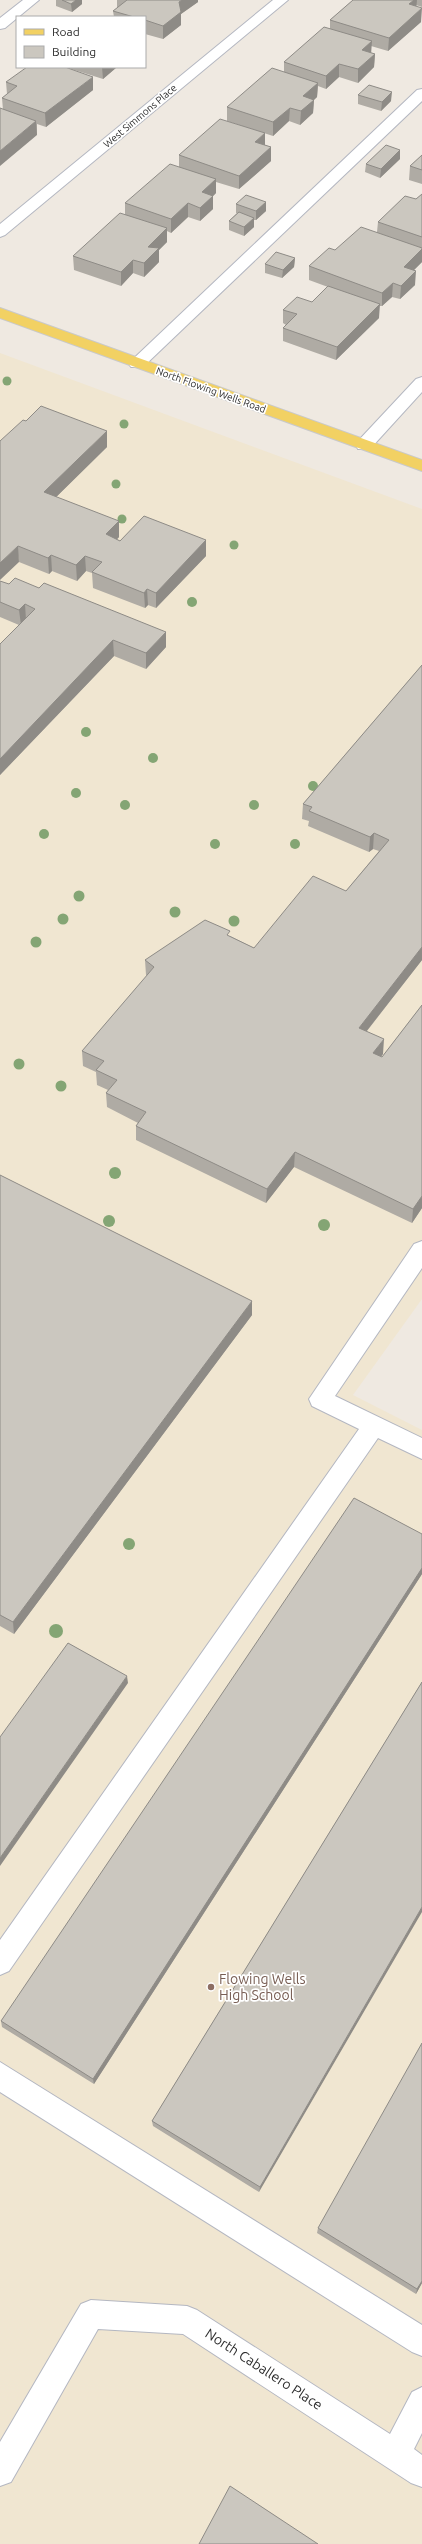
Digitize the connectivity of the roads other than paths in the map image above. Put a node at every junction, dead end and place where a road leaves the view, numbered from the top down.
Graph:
1 (32, 0) edge
2 (281, 0) edge
3 (0, 25) edge
4 (422, 93) edge
5 (0, 232) edge
6 (0, 313) edge
7 (137, 364) junction
8 (422, 382) edge
9 (364, 445) junction
10 (422, 466) edge
11 (422, 1250) edge
12 (374, 1426) junction
13 (422, 1449) edge
14 (0, 1962) edge
15 (0, 2076) edge
16 (422, 2342) edge
17 (422, 2402) edge
18 (396, 2454) junction
19 (0, 2471) edge
20 (422, 2472) edge

1 - 3 street
2 - 5 street, West Simmons Place
4 - 7 street
6 - 7 main road, North Flowing Wells Road
7 - 9 main road, North Flowing Wells Road
8 - 9 street
9 - 10 main road, North Flowing Wells Road
11 - 12 street
12 - 13 street
12 - 14 street
15 - 16 street
17 - 18 street
18 - 19 street, North Caballero Place
18 - 20 street, North Caballero Place

